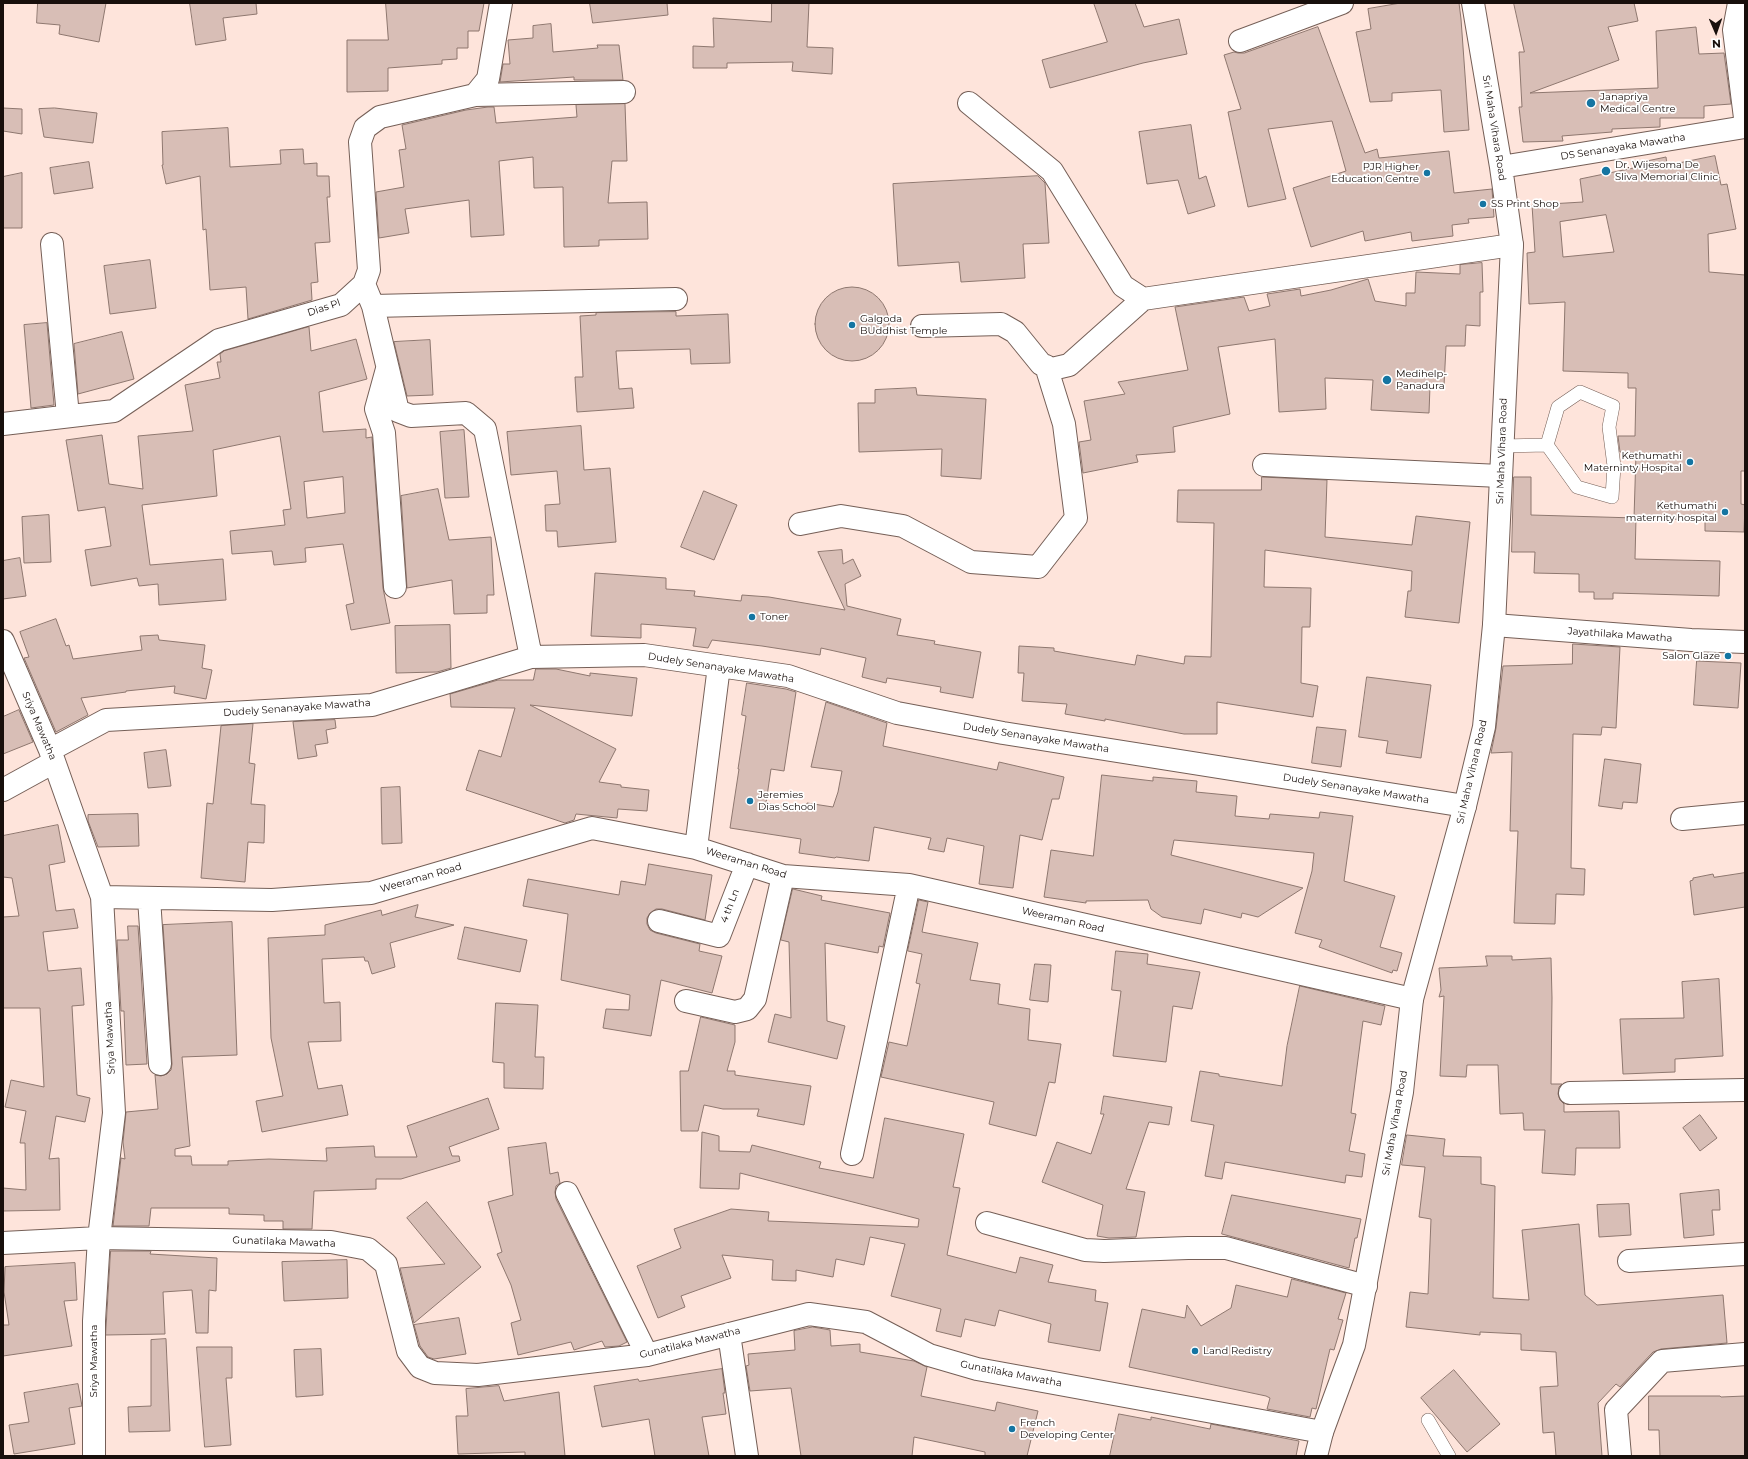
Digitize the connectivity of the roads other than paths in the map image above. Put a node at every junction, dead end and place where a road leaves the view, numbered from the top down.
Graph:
1 (501, 3) edge
2 (1342, 3) edge
3 (1472, 3) edge
4 (1739, 3) edge
5 (1240, 41) dead end
6 (624, 92) dead end
7 (475, 95) junction
8 (969, 103) dead end
9 (1745, 118) edge
10 (1745, 127) edge
11 (1501, 167) junction
12 (52, 244) dead end
13 (1512, 245) junction
14 (364, 284) junction
15 (676, 299) dead end
16 (1143, 299) junction
17 (373, 306) junction
18 (922, 326) dead end
19 (1046, 366) junction
20 (388, 369) junction
21 (68, 416) junction
22 (3, 424) edge
23 (1547, 445) junction
24 (1502, 446) junction
25 (1264, 465) dead end
26 (1500, 476) junction
27 (800, 524) dead end
28 (395, 587) dead end
29 (1494, 625) junction
30 (3, 641) edge
31 (1745, 642) edge
32 (531, 657) junction
33 (719, 666) junction
34 (52, 756) junction
35 (3, 790) edge
36 (1465, 806) junction
37 (1745, 813) edge
38 (1682, 819) dead end
39 (696, 848) junction
40 (747, 864) junction
41 (783, 876) junction
42 (909, 885) junction
43 (102, 897) junction
44 (149, 898) junction
45 (659, 921) dead end
46 (1412, 999) junction
47 (686, 1001) dead end
48 (160, 1064) dead end
49 (1745, 1090) edge
50 (1570, 1093) dead end
51 (852, 1154) dead end
52 (567, 1193) dead end
53 (987, 1224) dead end
54 (99, 1238) junction
55 (3, 1243) edge
56 (1745, 1254) edge
57 (1629, 1261) dead end
58 (1366, 1286) junction
59 (729, 1334) junction
60 (1745, 1354) edge
61 (648, 1356) junction
62 (1428, 1420) dead end
63 (1322, 1432) junction
64 (89, 1455) edge
65 (746, 1456) edge
66 (1316, 1456) edge
67 (1449, 1456) edge
68 (1620, 1456) edge

1 - 7 street
2 - 5 street
3 - 11 street, Sri Maha Vihara Road
4 - 9 street
6 - 7 street
7 - 14 street
8 - 16 street
10 - 11 street, DS Senanayaka Mawatha
11 - 13 street, Sri Maha Vihara Road
12 - 21 street
13 - 16 street
13 - 24 street, Sri Maha Vihara Road
14 - 17 street
14 - 21 street, Dias Pl
15 - 17 street
16 - 19 street
17 - 20 street
18 - 19 street
19 - 27 street
20 - 28 street
20 - 32 street
21 - 22 street, Dias Pl
23 - 23 lane
23 - 24 lane
24 - 26 street, Sri Maha Vihara Road
25 - 26 street
26 - 29 street, Sri Maha Vihara Road
29 - 31 street, Jayathilaka Mawatha
29 - 36 street, Sri Maha Vihara Road
30 - 34 street, Sriya Mawatha
32 - 33 street, Dudely Senanayake Mawatha
32 - 34 street, Dudely Senanayake Mawatha
33 - 36 street, Dudely Senanayake Mawatha
33 - 39 street
34 - 35 street, Dudely Senanayake Mawatha
34 - 43 street, Sriya Mawatha
36 - 46 street, Sri Maha Vihara Road
37 - 38 street
39 - 40 street, Weeraman Road
39 - 44 street, Weeraman Road
40 - 41 street, Weeraman Road
40 - 45 street, 4 th Ln
41 - 42 street, Weeraman Road
41 - 47 street
42 - 46 street, Weeraman Road
42 - 51 street
43 - 44 street, Weeraman Road
43 - 54 street, Sriya Mawatha
44 - 48 street
46 - 58 street, Sri Maha Vihara Road
49 - 50 street
52 - 61 street
53 - 58 street
54 - 55 street, Gunatilaka Mawatha
54 - 61 street, Gunatilaka Mawatha
54 - 64 street, Sriya Mawatha
56 - 57 street
58 - 63 street, Sri Maha Vihara Road
59 - 61 street, Gunatilaka Mawatha
59 - 63 street, Gunatilaka Mawatha
59 - 65 street
60 - 68 street
62 - 67 lane
63 - 66 street, Sri Maha Vihara Road

